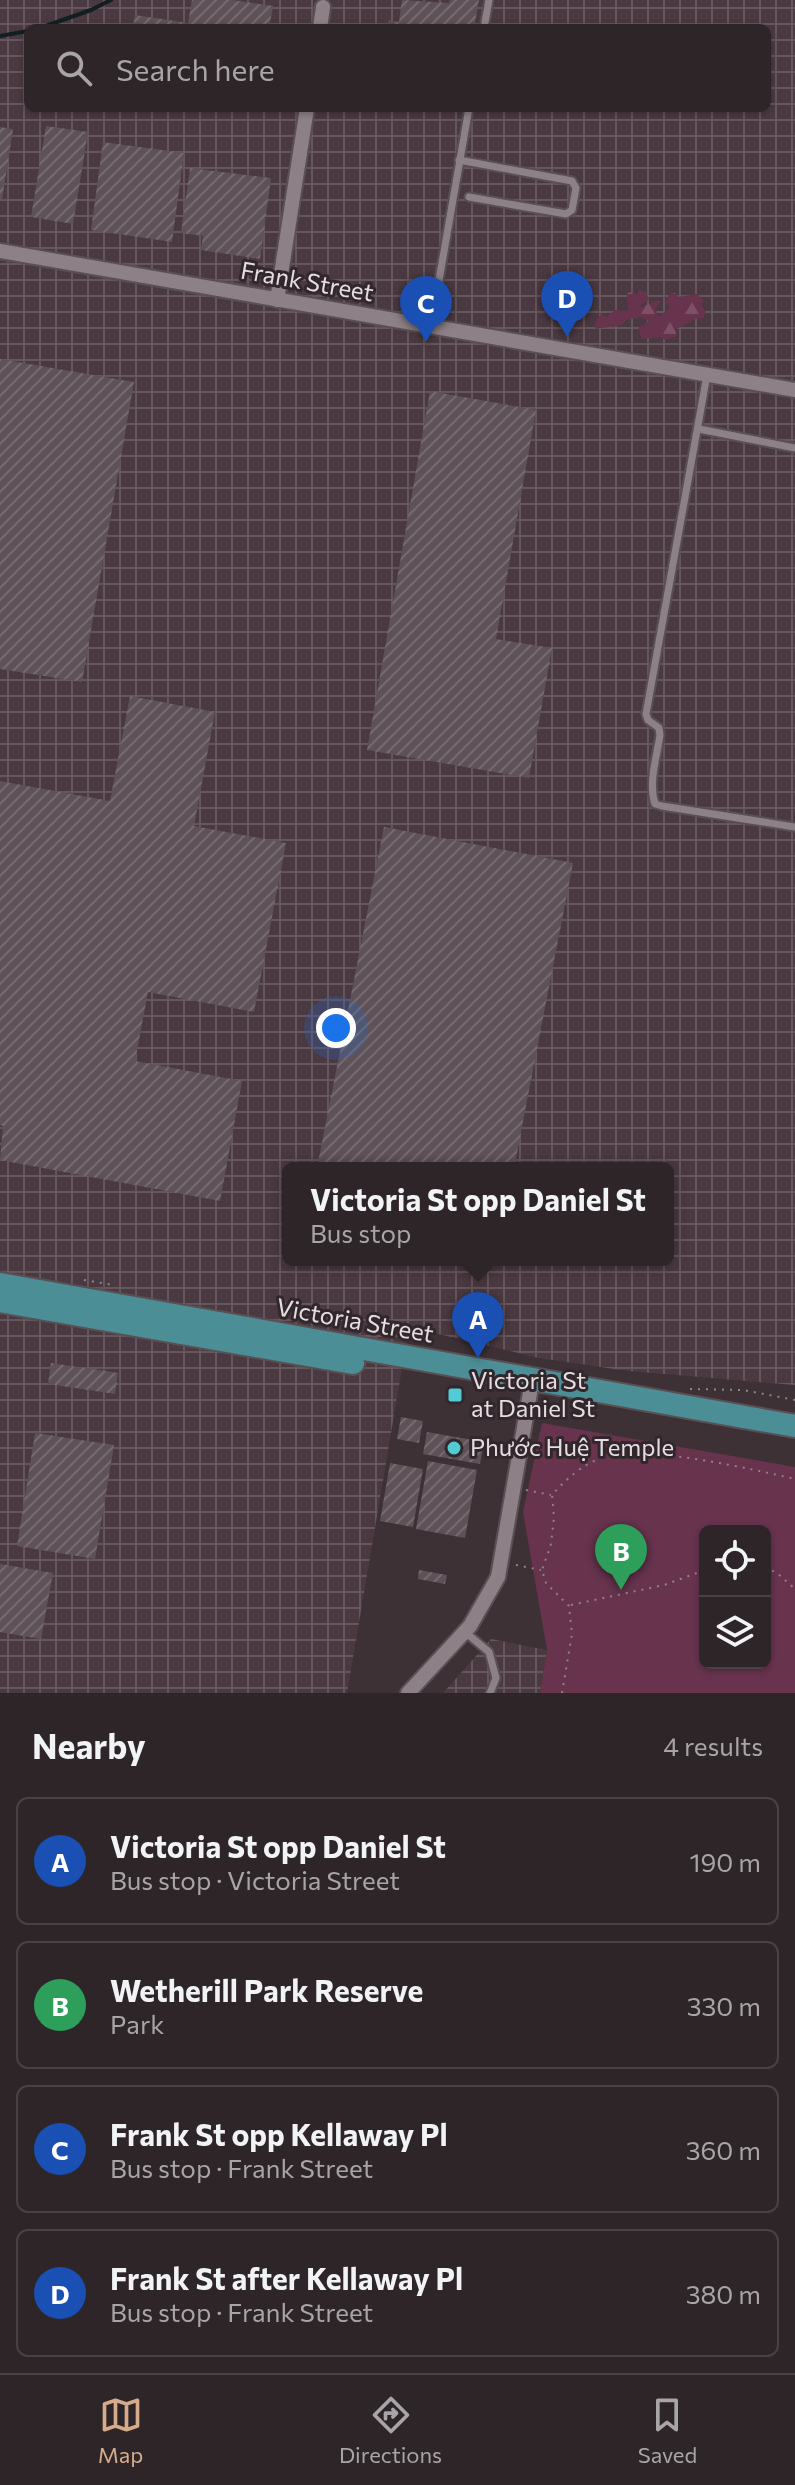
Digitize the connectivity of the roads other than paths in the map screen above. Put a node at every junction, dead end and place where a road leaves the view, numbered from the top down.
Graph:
1 (489, 0) edge
2 (323, 7) dead end
3 (321, 24) edge
4 (485, 24) edge
5 (306, 112) edge
6 (468, 112) edge
7 (459, 160) junction
8 (469, 197) dead end
9 (0, 251) edge
10 (277, 300) junction
11 (431, 326) junction
12 (707, 375) junction
13 (795, 390) edge
14 (699, 429) junction
15 (795, 448) edge
16 (795, 827) edge
17 (0, 1284) edge
18 (0, 1301) edge
19 (530, 1393) junction
20 (795, 1426) edge
21 (795, 1441) edge
22 (465, 1632) junction
23 (408, 1693) edge
24 (490, 1693) edge

1 - 4 lane
2 - 3 street
5 - 10 street
6 - 7 lane
7 - 8 lane
7 - 11 lane
9 - 10 street, Frank Street
10 - 11 street, Frank Street
11 - 12 street, Frank Street
12 - 13 street, Frank Street
12 - 14 lane
14 - 15 lane
14 - 16 lane
17 - 20 main road, Victoria Street
18 - 19 main road, Victoria Street
19 - 21 main road, Victoria Street
19 - 22 street
22 - 23 street
22 - 24 lane

